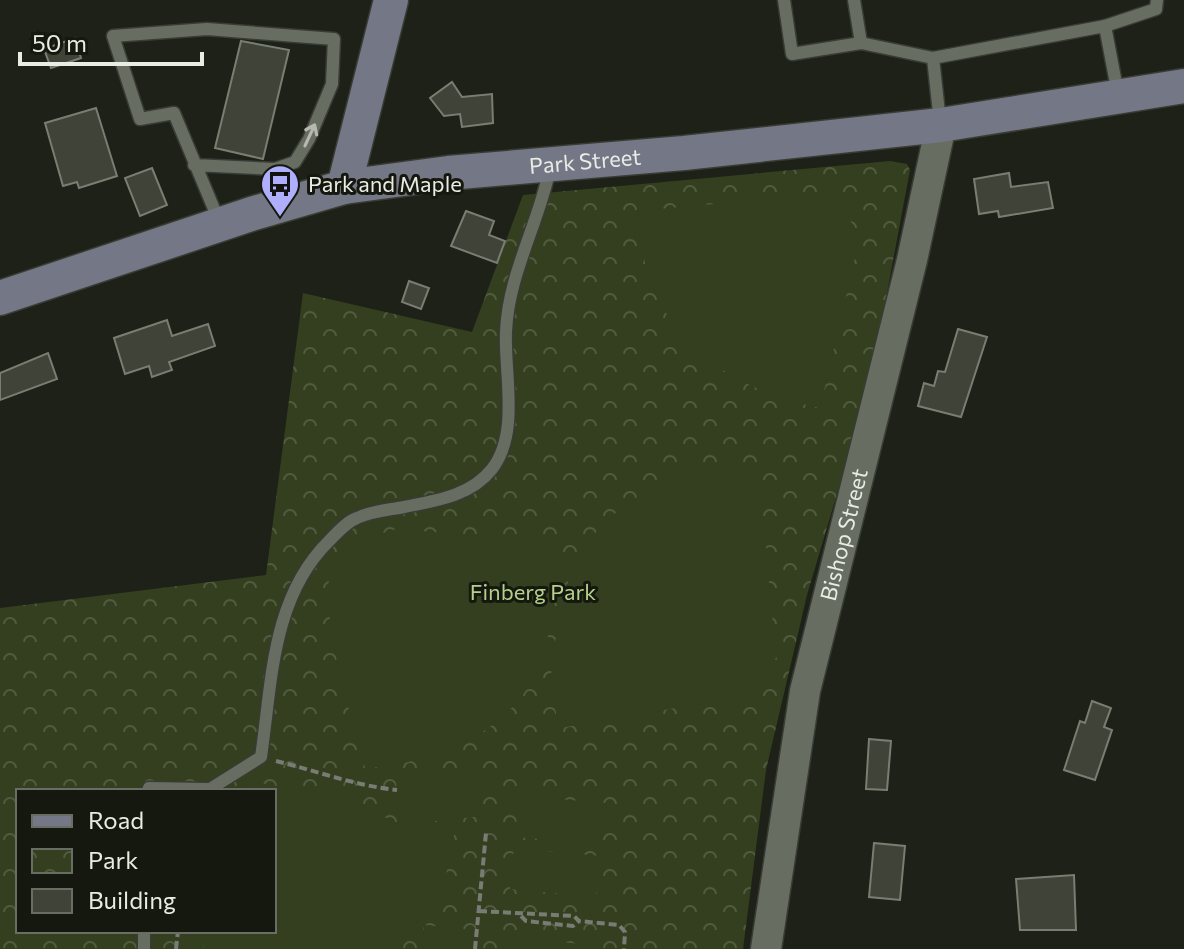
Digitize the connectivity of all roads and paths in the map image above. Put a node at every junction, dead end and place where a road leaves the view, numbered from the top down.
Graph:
1 (391, 0) edge
2 (784, 0) edge
3 (854, 0) edge
4 (1157, 0) edge
5 (1105, 26) junction
6 (861, 43) junction
7 (933, 58) junction
8 (1184, 86) edge
9 (1118, 96) junction
10 (941, 125) junction
11 (194, 165) junction
12 (550, 165) junction
13 (344, 187) junction
14 (220, 224) junction
15 (0, 298) edge
16 (261, 757) junction
17 (149, 789) edge
18 (210, 789) edge
19 (210, 789) edge
20 (397, 790) dead end
21 (486, 833) dead end
22 (479, 911) junction
23 (521, 916) junction
24 (579, 921) junction
25 (475, 949) edge
26 (624, 949) edge
27 (766, 949) edge

1 - 13 main road
2 - 6 lane
3 - 6 lane
4 - 5 lane
5 - 7 lane
5 - 9 lane
6 - 7 lane
7 - 10 lane
8 - 9 main road, Park Street
9 - 10 main road, Park Street
10 - 12 main road, Park Street
10 - 27 street, Bishop Street
11 -> 11 lane
11 - 14 lane
12 - 13 main road, Park Street
12 - 16 lane
13 - 14 main road, Park Street
14 - 15 main road, Park Street
16 - 18 lane
16 - 20 path
17 - 19 lane
21 - 22 path
22 - 23 path
22 - 25 path
23 - 24 path
23 - 24 path
24 - 26 path

